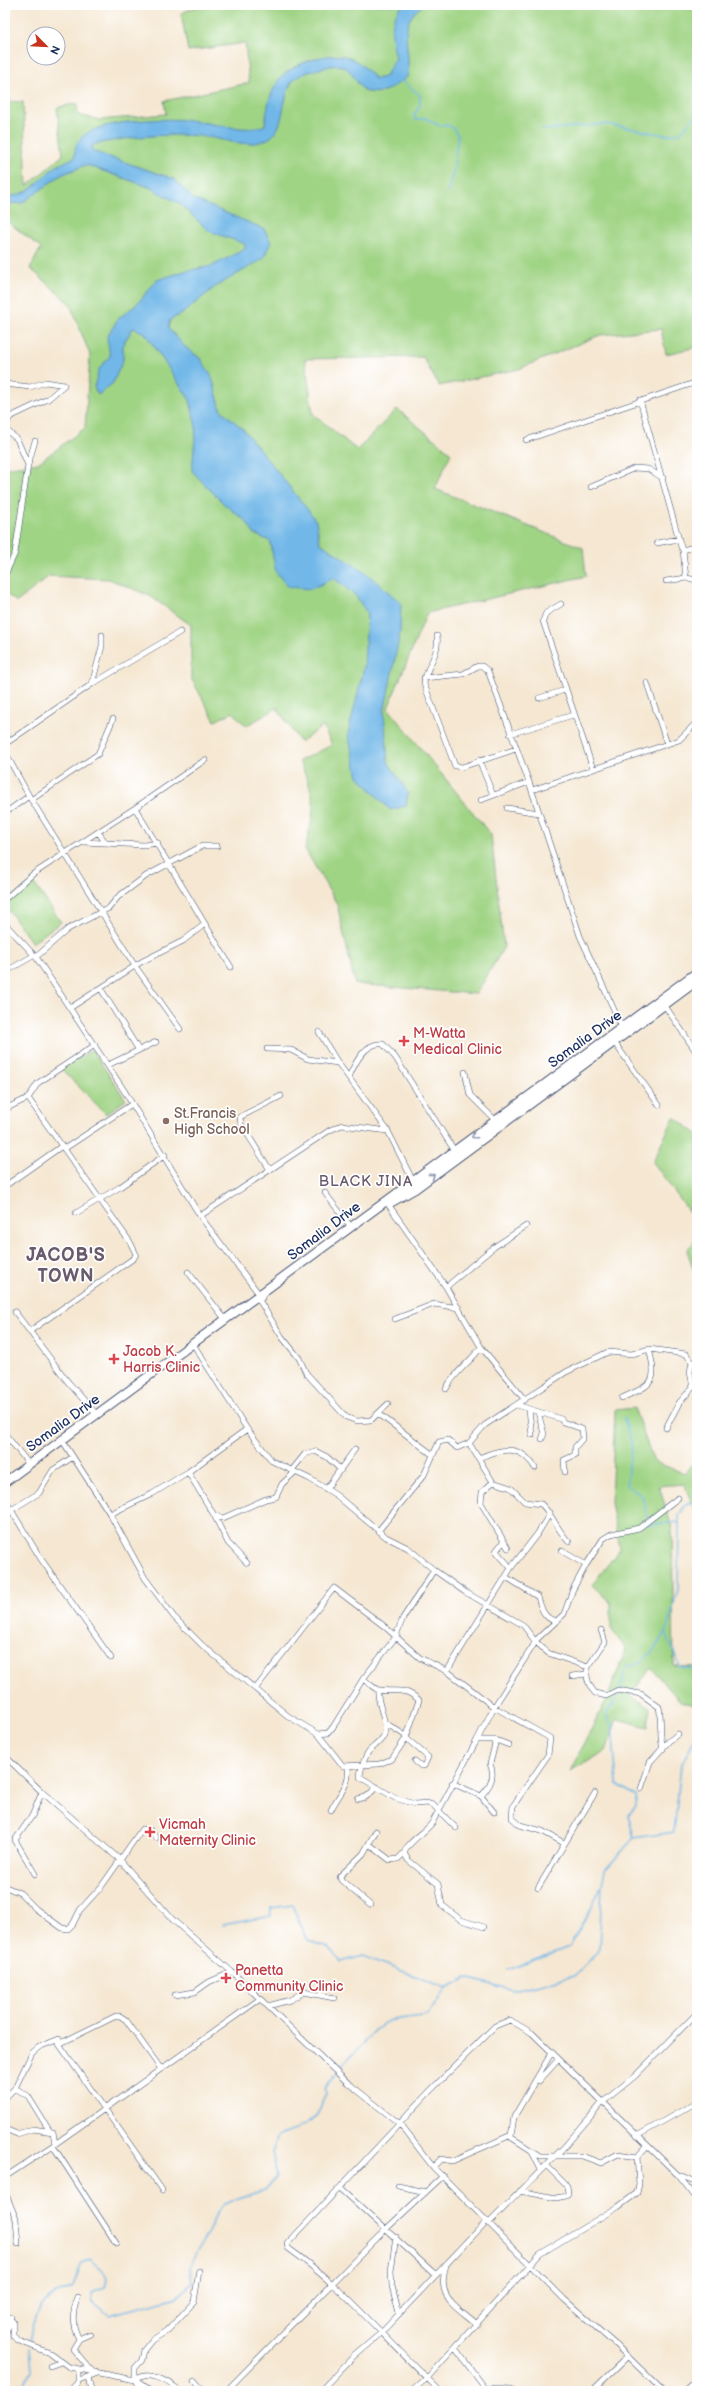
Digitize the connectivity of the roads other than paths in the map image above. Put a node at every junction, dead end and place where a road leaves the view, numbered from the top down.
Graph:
1 (697, 382) edge
2 (5, 384) edge
3 (640, 400) junction
4 (5, 428) edge
5 (526, 440) dead end
6 (35, 441) dead end
7 (28, 465) junction
8 (663, 478) junction
9 (591, 487) dead end
10 (679, 539) junction
11 (657, 543) dead end
12 (697, 546) edge
13 (683, 550) junction
14 (5, 575) edge
15 (686, 578) junction
16 (697, 580) edge
17 (666, 581) dead end
18 (561, 604) dead end
19 (180, 632) dead end
20 (102, 635) dead end
21 (437, 636) dead end
22 (424, 678) junction
23 (648, 683) dead end
24 (92, 684) junction
25 (565, 690) junction
26 (539, 698) dead end
27 (573, 715) junction
28 (113, 719) dead end
29 (697, 722) edge
30 (510, 734) junction
31 (5, 744) edge
32 (666, 744) junction
33 (516, 749) junction
34 (5, 752) edge
35 (206, 760) dead end
36 (479, 760) junction
37 (593, 768) junction
38 (529, 782) junction
39 (532, 790) junction
40 (493, 794) junction
41 (30, 798) junction
42 (481, 800) dead end
43 (135, 808) junction
44 (507, 808) dead end
45 (5, 812) edge
46 (539, 813) junction
47 (98, 832) junction
48 (84, 842) junction
49 (106, 843) junction
50 (158, 843) junction
51 (217, 846) dead end
52 (66, 853) junction
53 (169, 863) junction
54 (5, 899) edge
55 (102, 913) junction
56 (5, 924) edge
57 (205, 924) junction
58 (34, 956) junction
59 (135, 966) junction
60 (231, 967) dead end
61 (5, 972) edge
62 (697, 972) edge
63 (697, 981) edge
64 (101, 989) junction
65 (662, 1002) junction
66 (70, 1008) junction
67 (622, 1027) junction
68 (180, 1029) dead end
69 (319, 1032) dead end
70 (156, 1042) dead end
71 (614, 1042) junction
72 (95, 1045) junction
73 (138, 1049) junction
74 (267, 1049) dead end
75 (697, 1053) edge
76 (338, 1063) junction
77 (108, 1065) junction
78 (465, 1072) dead end
79 (349, 1077) junction
80 (281, 1096) dead end
81 (28, 1098) junction
82 (132, 1104) junction
83 (660, 1105) dead end
84 (5, 1109) edge
85 (496, 1121) junction
86 (388, 1131) junction
87 (64, 1148) junction
88 (454, 1150) junction
89 (165, 1155) junction
90 (270, 1170) junction
91 (413, 1181) junction
92 (5, 1186) edge
93 (325, 1193) dead end
94 (100, 1198) junction
95 (388, 1204) junction
96 (76, 1213) dead end
97 (200, 1216) junction
98 (526, 1226) dead end
99 (351, 1227) junction
100 (188, 1272) dead end
101 (446, 1287) junction
102 (260, 1298) junction
103 (459, 1308) junction
104 (15, 1312) dead end
105 (225, 1319) junction
106 (395, 1319) dead end
107 (30, 1331) junction
108 (481, 1346) junction
109 (195, 1347) junction
110 (649, 1349) junction
111 (446, 1388) dead end
112 (622, 1398) dead end
113 (524, 1400) junction
114 (388, 1404) dead end
115 (517, 1405) junction
116 (529, 1410) junction
117 (538, 1412) junction
118 (379, 1414) junction
119 (97, 1415) junction
120 (666, 1428) dead end
121 (247, 1429) junction
122 (5, 1434) edge
123 (532, 1435) dead end
124 (542, 1439) dead end
125 (64, 1442) junction
126 (469, 1443) junction
127 (355, 1449) dead end
128 (433, 1455) junction
129 (73, 1457) junction
130 (479, 1458) junction
131 (29, 1464) junction
132 (534, 1468) dead end
133 (341, 1470) junction
134 (294, 1471) junction
135 (188, 1472) junction
136 (566, 1472) dead end
137 (5, 1482) edge
138 (494, 1482) junction
139 (5, 1487) edge
140 (326, 1489) junction
141 (678, 1498) dead end
142 (5, 1500) edge
143 (11, 1510) junction
144 (550, 1513) junction
145 (110, 1514) junction
146 (214, 1515) junction
147 (379, 1530) junction
148 (503, 1542) junction
149 (569, 1542) dead end
150 (508, 1548) dead end
151 (562, 1551) dead end
152 (247, 1564) dead end
153 (586, 1565) junction
154 (511, 1568) junction
155 (434, 1570) junction
156 (506, 1577) junction
157 (488, 1605) junction
158 (556, 1621) junction
159 (601, 1630) dead end
160 (395, 1638) junction
161 (535, 1641) junction
162 (111, 1658) dead end
163 (588, 1667) junction
164 (447, 1671) junction
165 (586, 1674) junction
166 (572, 1676) dead end
167 (363, 1679) junction
168 (256, 1688) junction
169 (378, 1690) junction
170 (494, 1707) junction
171 (384, 1722) junction
172 (318, 1734) junction
173 (678, 1734) dead end
174 (406, 1737) junction
175 (477, 1740) junction
176 (496, 1740) junction
177 (509, 1745) dead end
178 (663, 1749) junction
179 (5, 1756) edge
180 (415, 1760) dead end
181 (364, 1764) junction
182 (348, 1767) junction
183 (452, 1784) junction
184 (376, 1787) junction
185 (641, 1789) dead end
186 (42, 1792) junction
187 (596, 1793) dead end
188 (481, 1796) junction
189 (358, 1799) dead end
190 (331, 1810) dead end
191 (438, 1811) junction
192 (494, 1812) dead end
193 (456, 1828) dead end
194 (376, 1831) dead end
195 (156, 1838) dead end
196 (564, 1843) junction
197 (369, 1844) junction
198 (404, 1853) junction
199 (119, 1859) junction
200 (35, 1874) dead end
201 (6, 1887) dead end
202 (538, 1888) dead end
203 (370, 1905) dead end
204 (484, 1927) dead end
205 (232, 1972) junction
206 (175, 1995) dead end
207 (334, 1998) dead end
208 (260, 1999) junction
209 (268, 2006) junction
210 (697, 2013) edge
211 (59, 2044) junction
212 (552, 2052) junction
213 (558, 2060) junction
214 (161, 2069) junction
215 (534, 2086) junction
216 (15, 2088) junction
217 (5, 2098) edge
218 (603, 2102) junction
219 (697, 2102) edge
220 (106, 2108) junction
221 (400, 2124) junction
222 (5, 2129) edge
223 (49, 2130) junction
224 (511, 2136) junction
225 (637, 2136) junction
226 (54, 2145) junction
227 (647, 2146) junction
228 (531, 2150) junction
229 (556, 2155) junction
230 (638, 2157) junction
231 (546, 2165) junction
232 (433, 2167) junction
233 (541, 2170) junction
234 (678, 2175) junction
235 (443, 2176) junction
236 (5, 2177) edge
237 (697, 2182) edge
238 (398, 2186) dead end
239 (340, 2188) junction
240 (162, 2190) dead end
241 (520, 2191) junction
242 (5, 2192) edge
243 (426, 2192) junction
244 (697, 2199) edge
245 (488, 2222) junction
246 (385, 2230) junction
247 (396, 2237) junction
248 (116, 2243) dead end
249 (18, 2244) dead end
250 (446, 2264) junction
251 (530, 2265) junction
252 (199, 2271) dead end
253 (436, 2275) junction
254 (332, 2284) junction
255 (78, 2297) dead end
256 (5, 2313) edge
257 (399, 2314) junction
258 (11, 2317) junction
259 (477, 2324) junction
260 (380, 2333) junction
261 (90, 2334) dead end
262 (5, 2336) edge
263 (79, 2339) junction
264 (456, 2348) junction
265 (628, 2356) junction
266 (61, 2362) junction
267 (50, 2366) dead end
268 (78, 2370) junction
269 (91, 2370) junction
270 (99, 2372) junction
271 (88, 2377) junction
272 (427, 2378) junction
273 (697, 2378) edge
274 (79, 2380) junction
275 (135, 2380) junction
276 (195, 2381) dead end
277 (200, 2390) edge
278 (229, 2390) edge
279 (497, 2390) edge
280 (70, 2391) edge
281 (91, 2391) edge
282 (135, 2391) edge
283 (150, 2391) edge
284 (181, 2391) edge
285 (320, 2391) edge
286 (412, 2391) edge
287 (440, 2391) edge
288 (514, 2391) edge
289 (592, 2391) edge
290 (663, 2391) edge
291 (684, 2391) edge

1 - 3 street
2 - 4 street
3 - 5 street
3 - 8 street
4 - 7 street
6 - 7 street
7 - 14 street
8 - 9 street
8 - 10 street
10 - 11 street
10 - 13 street
12 - 13 street
13 - 15 street
15 - 16 street
15 - 17 street
18 - 25 street
19 - 24 street
20 - 24 street
21 - 22 street
22 - 30 street
22 - 36 street
23 - 32 street
24 - 31 street
25 - 26 street
25 - 27 street
27 - 30 street
27 - 37 street
28 - 41 street
29 - 32 street
30 - 33 street
32 - 37 street
33 - 36 street
33 - 38 street
34 - 41 street
35 - 43 street
36 - 40 street
37 - 39 street
38 - 39 street
38 - 40 street
39 - 46 street
40 - 42 street
41 - 45 street
41 - 52 street
43 - 47 street
43 - 50 street
44 - 46 street
46 - 67 street
47 - 48 street
47 - 49 street
48 - 49 street
48 - 52 street
49 - 50 street
50 - 53 street
51 - 53 street
52 - 54 street
52 - 55 street
53 - 55 street
53 - 57 street
55 - 58 street
55 - 59 street
56 - 58 street
57 - 59 street
57 - 60 street
58 - 61 street
58 - 66 street
59 - 64 street
59 - 68 street
62 - 65 main road, Somalia Drive
63 - 65 main road, Somalia Drive
64 - 66 street
64 - 73 street
65 - 67 main road, Somalia Drive
65 - 71 main road, Somalia Drive
65 - 75 street
66 - 72 street
67 - 85 main road, Somalia Drive
69 - 76 street
70 - 73 street
71 - 83 street
95 -> 71 main road, Somalia Drive
72 - 77 street
72 - 81 street
73 - 77 street
74 - 76 street
76 - 79 street
77 - 82 street
78 - 85 street
79 - 86 street
79 - 88 street
80 - 90 street
81 - 84 street
81 - 87 street
82 - 87 street
82 - 89 street
85 -> 88 main road, Somalia Drive
86 - 90 street
86 - 91 street
87 - 92 street
87 - 94 street
88 - 91 main road, Somalia Drive
89 - 94 street
89 - 97 street
90 - 97 street
91 - 99 main road, Somalia Drive
93 - 99 street
94 - 96 street
94 - 107 street
95 - 101 street
95 - 102 main road, Somalia Drive
97 - 102 street
98 - 101 street
99 - 102 main road, Somalia Drive
100 - 105 street
101 - 103 street
102 - 105 main road, Somalia Drive
102 - 109 main road, Somalia Drive
102 - 118 street
103 - 106 street
103 - 108 street
104 - 107 street
105 - 119 main road, Somalia Drive
107 - 119 street
108 - 111 street
108 - 113 street
109 - 121 street
109 - 125 main road, Somalia Drive
110 - 112 street
110 - 113 street
110 - 120 street
113 - 115 street
114 - 118 street
115 - 116 street
115 - 126 street
116 - 117 street
116 - 123 street
117 - 124 street
117 - 136 street
118 - 128 street
119 - 125 main road, Somalia Drive
121 - 134 street
121 - 135 street
122 - 131 street
125 - 129 street
125 - 131 main road, Somalia Drive
125 - 139 main road, Somalia Drive
126 - 128 street
126 - 130 street
127 - 133 street
128 - 147 street
129 - 143 street
129 - 145 street
130 - 132 street
130 - 138 street
131 - 137 main road, Somalia Drive
133 - 134 street
133 - 140 street
134 - 140 street
134 - 146 street
135 - 145 street
135 - 146 street
138 - 144 street
138 - 148 street
140 - 147 street
141 - 153 street
142 - 143 street
143 - 162 street
144 - 149 street
144 - 154 street
145 - 168 street
146 - 152 street
147 - 155 street
148 - 150 street
148 - 154 street
151 - 153 street
153 - 158 street
154 - 156 street
155 - 157 street
155 - 160 street
156 - 157 street
156 - 158 street
157 - 161 street
157 - 164 street
158 - 161 street
159 - 163 street
160 - 164 street
160 - 167 street
160 - 168 street
161 - 163 street
161 - 170 street
163 - 165 street
164 - 170 street
165 - 166 street
165 - 178 street
167 - 169 street
167 - 172 street
168 - 172 street
169 - 171 street
169 - 174 street
170 - 175 street
170 - 196 street
171 - 174 street
171 - 181 street
172 - 182 street
173 - 178 street
174 - 180 street
174 - 181 street
175 - 176 street
175 - 183 street
176 - 177 street
176 - 188 street
178 - 185 street
179 - 186 street
181 - 182 street
181 - 184 street
182 - 190 street
183 - 188 street
183 - 191 street
184 - 189 street
184 - 191 street
186 - 199 street
186 - 200 street
187 - 196 street
188 - 192 street
191 - 193 street
191 - 198 street
194 - 197 street
195 - 199 street
196 - 202 street
197 - 198 street
197 - 203 street
198 - 204 street
199 - 201 street
199 - 205 street
205 - 206 street
205 - 208 street
207 - 209 street
208 - 209 street
208 - 214 street
209 - 221 street
210 - 218 street
211 - 214 street
211 - 216 street
211 - 220 street
212 - 213 street
212 - 215 street
212 - 221 street
213 - 215 street
213 - 218 street
214 - 220 street
215 - 224 street
216 - 217 street
216 - 223 street
218 - 225 street
218 - 229 street
219 - 225 street
220 - 226 street
220 - 240 street
221 - 232 street
221 - 239 street
222 - 223 street
223 - 226 street
224 - 228 street
224 - 232 street
225 - 227 street
226 - 236 street
226 - 248 street
227 - 230 street
227 - 234 street
228 - 229 street
228 - 233 street
229 - 230 street
229 - 231 street
230 - 251 street
231 - 233 street
231 - 241 street
232 - 235 street
233 - 241 street
234 - 237 street
234 - 244 street
235 - 243 street
235 - 245 street
238 - 243 street
239 - 246 street
239 - 254 street
241 - 245 street
242 - 249 street
243 - 246 street
245 - 250 street
245 - 251 street
246 - 247 street
246 - 254 street
247 - 253 street
247 - 257 street
250 - 253 street
250 - 259 street
251 - 259 street
251 - 265 street
252 - 275 street
253 - 257 street
254 - 260 street
254 - 278 street
255 - 263 street
256 - 258 street
257 - 260 street
258 - 262 street
258 - 266 street
259 - 264 street
260 - 272 street
260 - 285 street
261 - 263 street
263 - 269 street
264 - 272 street
264 - 279 street
265 - 289 street
265 - 290 street
266 - 267 street
266 - 268 street
268 - 269 street
268 - 274 street
269 - 270 street
270 - 271 street
270 - 275 street
271 - 274 street
271 - 281 street
272 - 286 street
272 - 287 street
273 - 291 street
274 - 280 street
275 - 282 street
275 - 283 street
275 - 284 street
276 - 277 street
279 - 288 street

